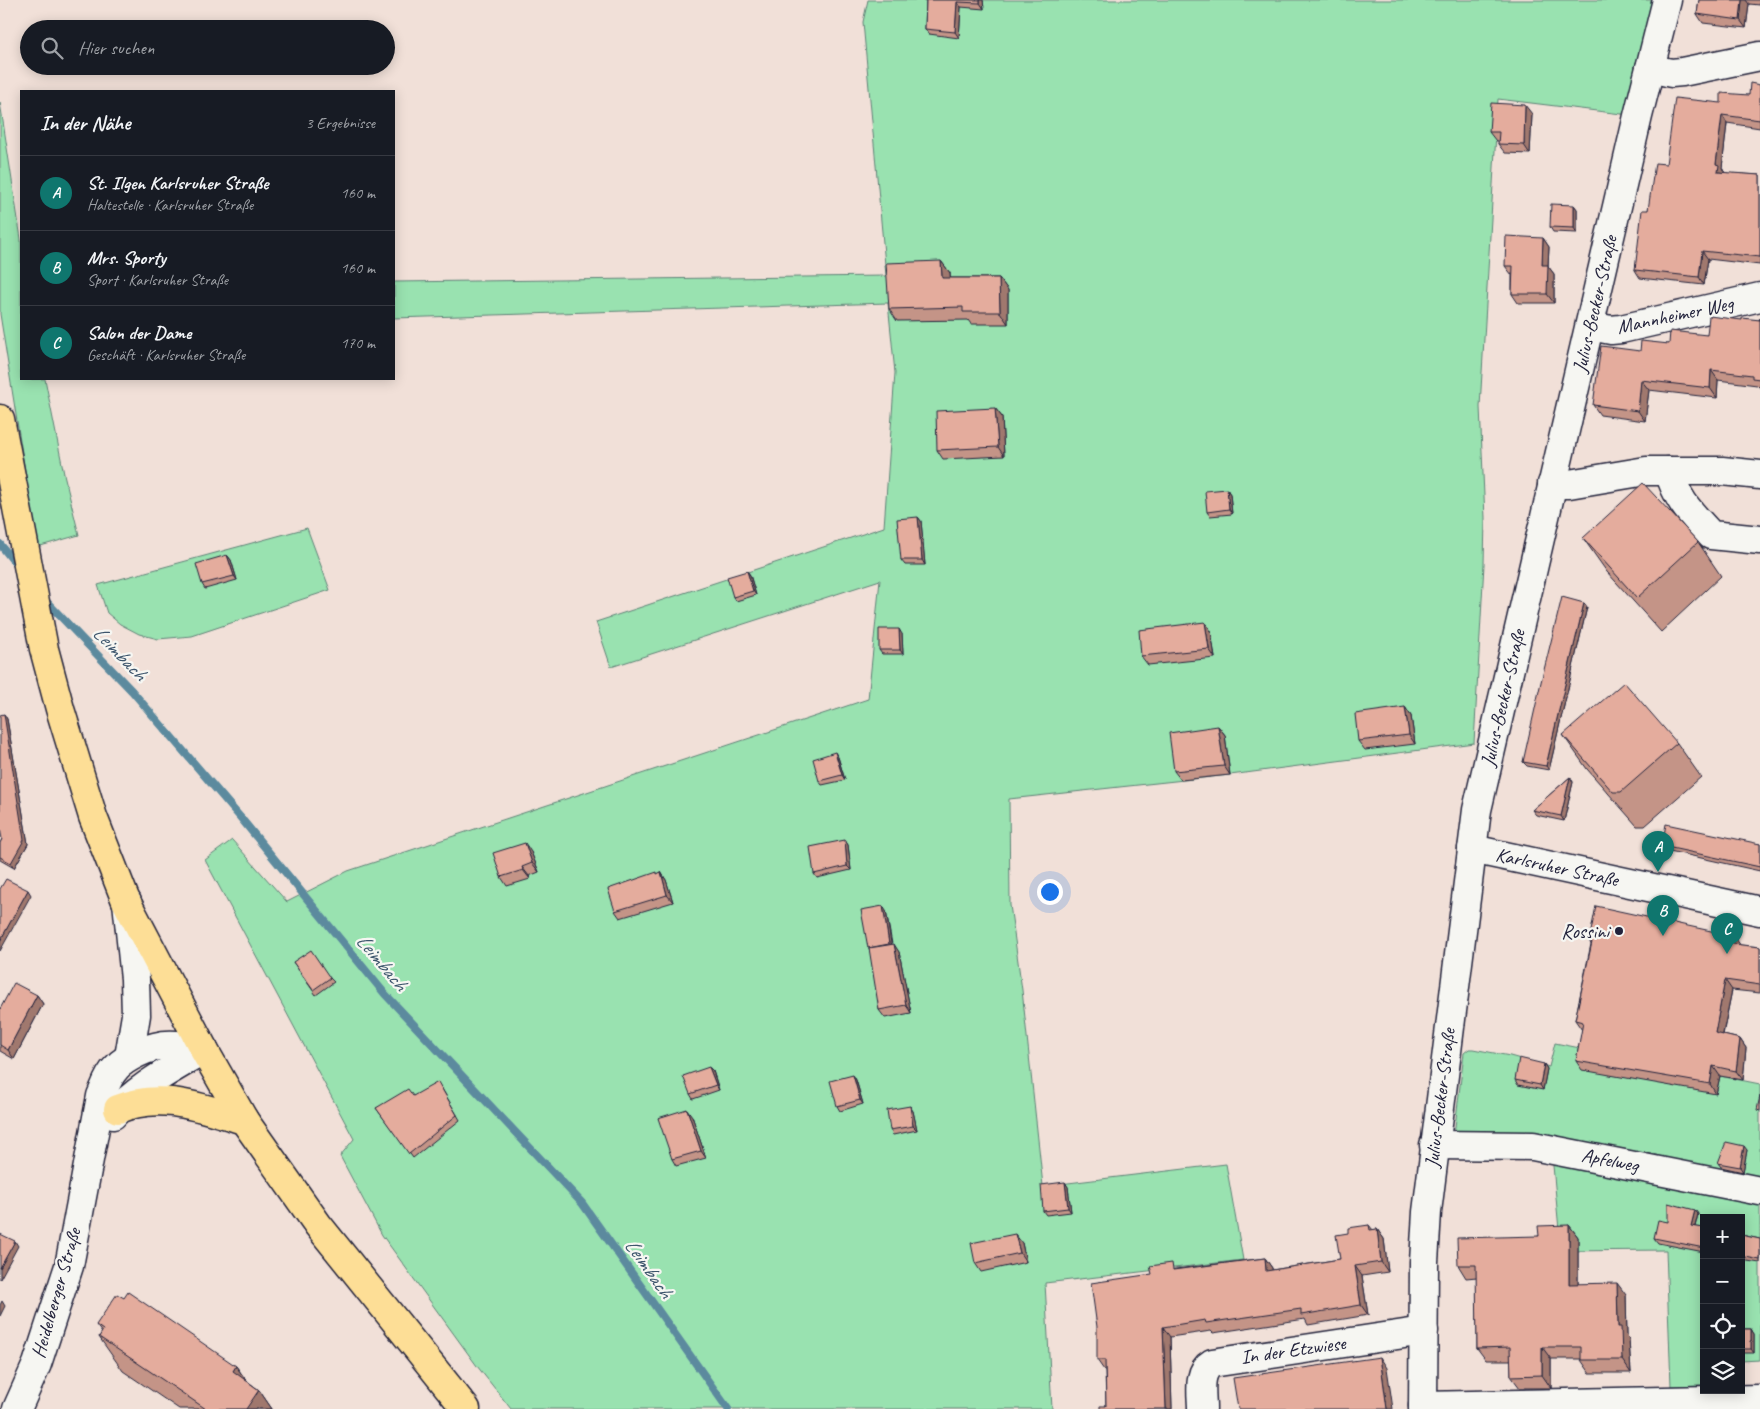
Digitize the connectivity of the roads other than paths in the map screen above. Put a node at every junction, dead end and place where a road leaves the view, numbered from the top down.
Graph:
1 (1667, 0) edge
2 (1760, 56) edge
3 (1650, 68) junction
4 (1760, 298) edge
5 (1590, 326) junction
6 (0, 419) edge
7 (1669, 471) junction
8 (1760, 474) edge
9 (1552, 484) junction
10 (1760, 540) edge
11 (1472, 849) junction
12 (126, 901) junction
13 (1760, 911) edge
14 (204, 1050) junction
15 (129, 1057) junction
16 (118, 1109) junction
17 (244, 1120) junction
18 (92, 1145) junction
19 (1446, 1146) junction
20 (1760, 1191) edge
21 (1424, 1331) junction
22 (1760, 1399) edge
23 (1423, 1408) edge
24 (17, 1409) edge
25 (466, 1409) edge
26 (1202, 1409) edge

1 - 3 street, Julius-Becker-Straße
2 - 3 street
3 - 5 street, Julius-Becker-Straße
4 - 5 street, Mannheimer Weg
5 - 9 street, Julius-Becker-Straße
6 - 12 main road
7 - 8 street
7 - 9 street
7 - 10 street
9 - 11 street, Julius-Becker-Straße
11 - 13 street, Karlsruher Straße
11 - 19 street, Julius-Becker-Straße
12 - 14 main road
12 - 15 street
14 - 15 street, Heidelberger Straße
14 - 16 street, Heidelberger Straße
14 - 17 main road
15 - 18 street, Heidelberger Straße
16 - 17 main road
16 - 18 street, Heidelberger Straße
17 - 25 main road
18 - 24 street, Heidelberger Straße
19 - 20 street, Apfelweg
19 - 21 street, Julius-Becker-Straße
21 - 23 street, Julius-Becker-Straße
21 - 26 street, In der Etzwiese
22 - 23 street

